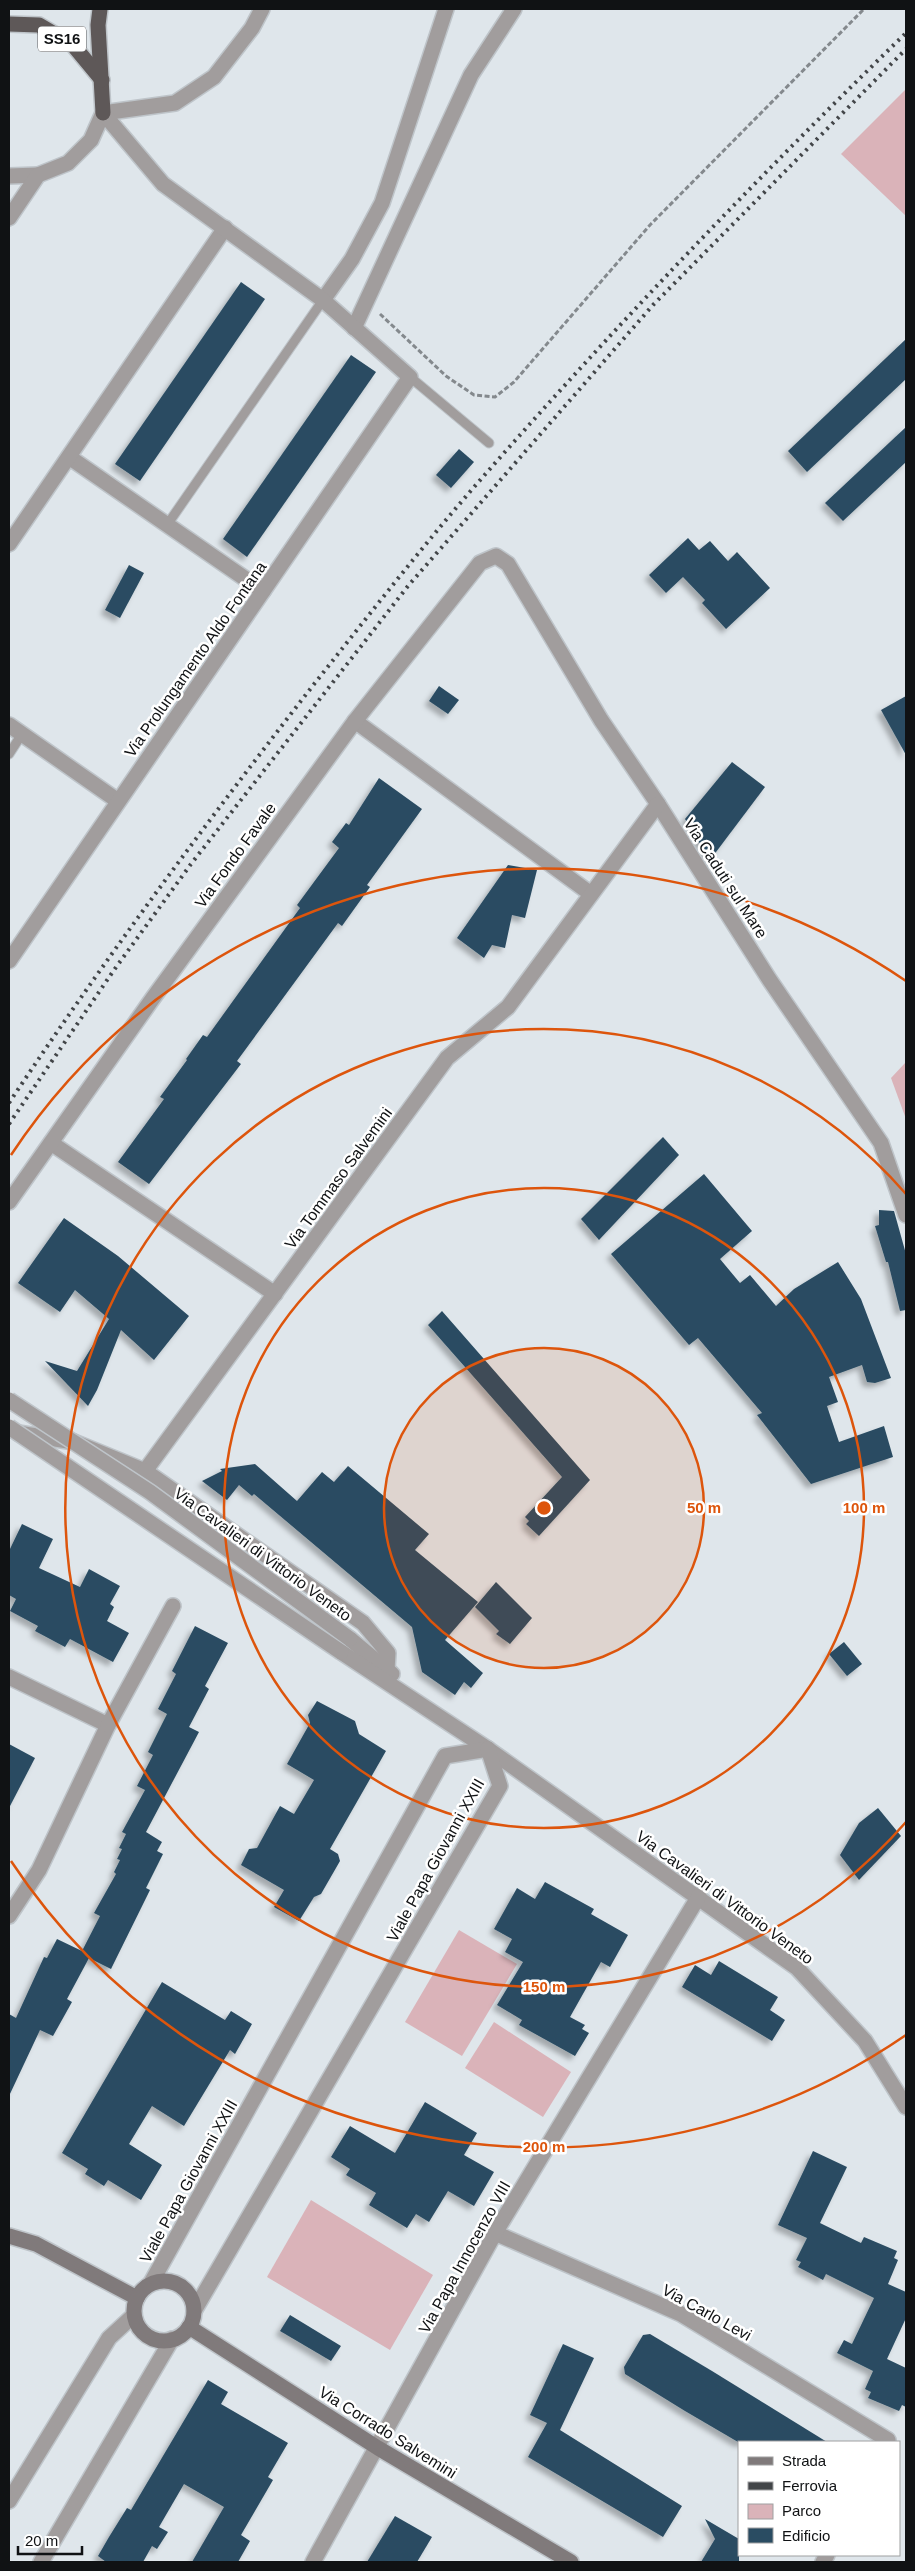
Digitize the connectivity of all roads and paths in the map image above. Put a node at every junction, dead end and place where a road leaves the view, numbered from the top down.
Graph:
1 (100, 9) edge
2 (262, 9) edge
3 (446, 9) edge
4 (514, 9) edge
5 (864, 9) edge
6 (9, 24) edge
7 (102, 80) junction
8 (103, 113) junction
9 (38, 175) junction
10 (9, 176) edge
11 (9, 218) edge
12 (225, 228) junction
13 (323, 300) junction
14 (366, 302) junction
15 (354, 328) junction
16 (410, 377) junction
17 (489, 443) dead end
18 (69, 457) junction
19 (167, 525) junction
20 (9, 544) edge
21 (508, 564) joint
22 (263, 591) junction
23 (355, 721) junction
24 (9, 725) edge
25 (22, 734) junction
26 (9, 754) edge
27 (118, 801) junction
28 (658, 804) junction
29 (591, 894) junction
30 (9, 961) edge
31 (51, 1143) junction
32 (9, 1202) edge
33 (906, 1215) edge
34 (274, 1294) junction
35 (9, 1400) edge
36 (9, 1426) edge
37 (9, 1432) edge
38 (145, 1471) junction
39 (173, 1606) dead end
40 (345, 1646) junction
41 (387, 1670) junction
42 (9, 1677) edge
43 (108, 1725) junction
44 (488, 1749) junction
45 (699, 1896) junction
46 (9, 1916) edge
47 (906, 2107) edge
48 (495, 2233) junction
49 (9, 2236) edge
50 (151, 2283) junction
51 (137, 2298) junction
52 (194, 2311) junction
53 (134, 2315) junction
54 (189, 2327) junction
55 (172, 2339) junction
56 (888, 2441) edge
57 (378, 2448) junction
58 (9, 2502) edge
59 (41, 2562) edge
60 (313, 2562) edge
61 (571, 2562) edge

1 - 7 highway, SS16
2 - 8 street
3 - 13 street
4 - 14 street
5 - 14 path
6 - 7 highway, SS16
7 - 8 highway, SS16
8 - 9 street
8 - 12 street
9 - 10 street
9 - 11 street
12 - 13 street
12 - 18 street
13 - 15 street
13 - 19 lane
14 - 15 street
15 - 16 street
16 - 17 lane
16 - 22 street, Via Prolungamento Aldo Fontana
18 - 19 street
18 - 20 street
19 - 22 street
21 - 23 street, Via Fondo Favale
21 - 28 street, Via Caduti sul Mare
22 - 27 street, Via Prolungamento Aldo Fontana
23 - 29 street
23 - 31 street, Via Fondo Favale
24 - 25 street
25 - 26 lane
25 - 27 street
27 - 30 street, Via Prolungamento Aldo Fontana
28 - 29 street, Via Tommaso Salvemini
28 - 33 street, Via Caduti sul Mare
29 - 34 street, Via Tommaso Salvemini
31 - 32 street, Via Fondo Favale
31 - 34 street
34 - 38 street, Via Tommaso Salvemini
35 - 40 street, Via Cavalieri di Vittorio Veneto, bridge
36 - 40 street, Via Cavalieri di Vittorio Veneto, bridge
37 - 38 street
38 - 41 street
39 - 43 street
40 - 41 street, Via Cavalieri di Vittorio Veneto
40 - 44 street, Via Cavalieri di Vittorio Veneto
41 - 44 street, Via Cavalieri di Vittorio Veneto
42 - 43 street
43 - 46 street
44 - 45 street, Via Cavalieri di Vittorio Veneto
44 - 50 street, Viale Papa Giovanni XXIII
44 - 52 street, Viale Papa Giovanni XXIII
45 - 47 street, Via Cavalieri di Vittorio Veneto
45 - 48 street, Via Papa Innocenzo VIII
48 - 56 street, Via Carlo Levi
48 - 57 street, Via Papa Innocenzo VIII
49 - 51 main road
50 - 51 main road, Viale Papa Giovanni XXIII
50 - 52 main road, Viale Papa Giovanni XXIII
51 - 53 main road
52 - 54 main road, Viale Papa Giovanni XXIII
53 - 55 main road
53 - 58 street
54 - 55 main road
54 - 57 main road, Via Corrado Salvemini
55 - 59 street
57 - 60 street, Via Papa Innocenzo VIII
57 - 61 main road, Via Corrado Salvemini

